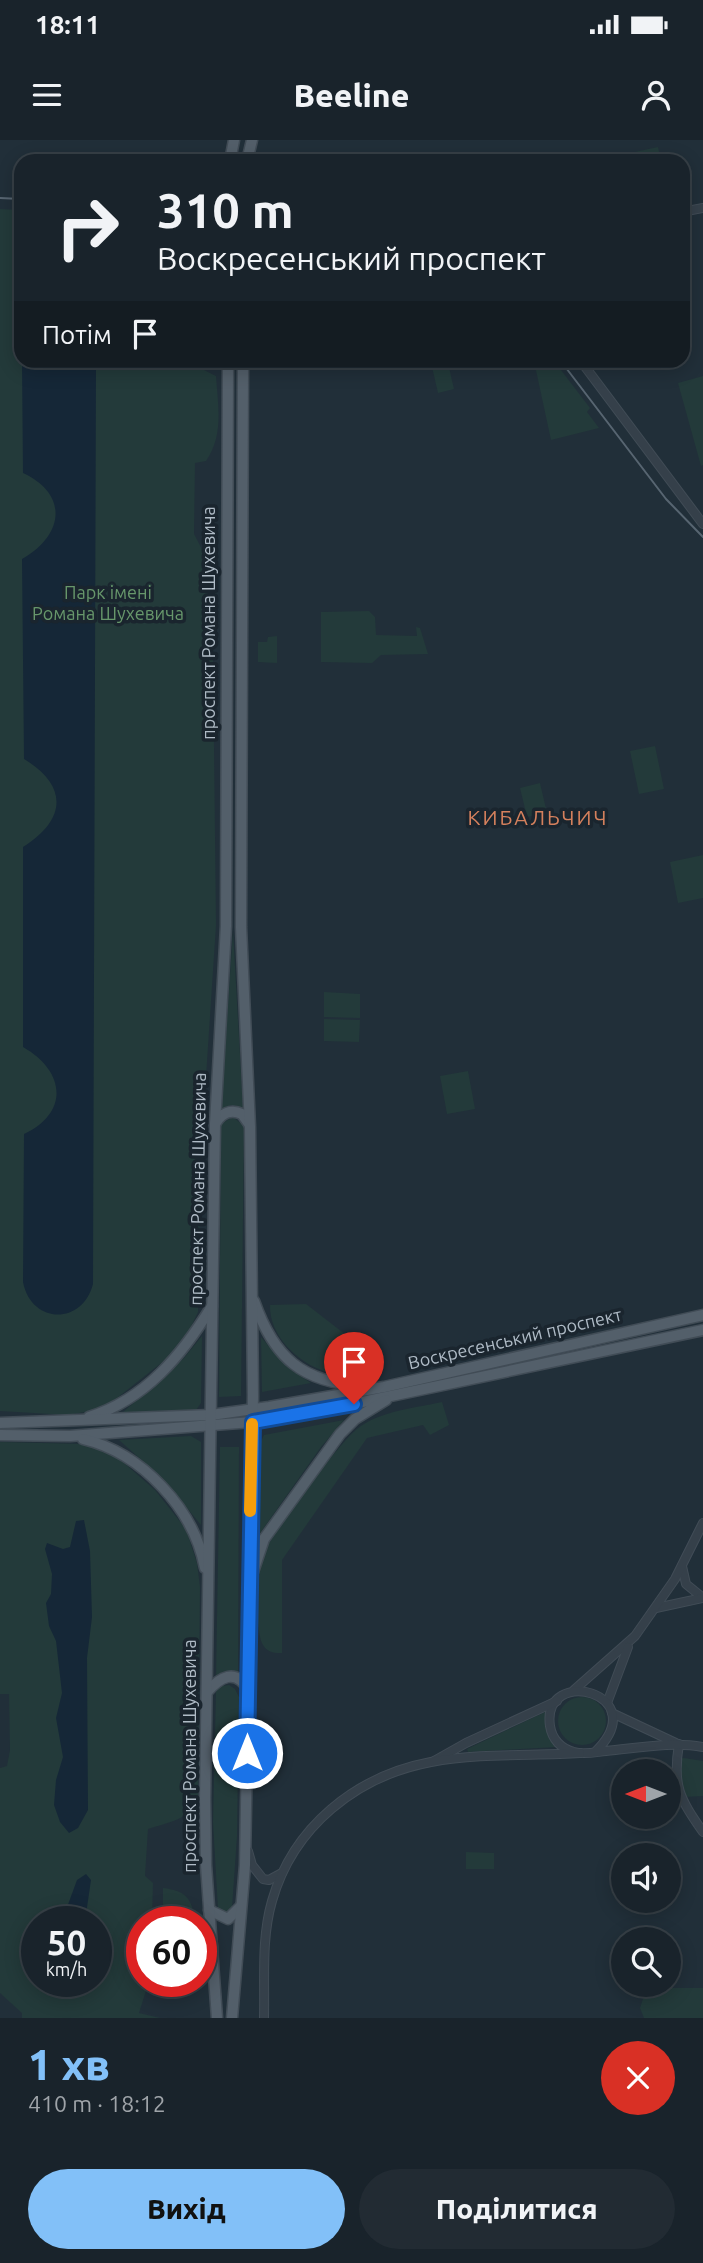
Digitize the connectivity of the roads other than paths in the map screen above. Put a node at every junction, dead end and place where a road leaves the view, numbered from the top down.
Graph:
1 (228, 368) edge
2 (243, 368) edge
3 (586, 368) edge
4 (703, 524) edge
5 (215, 1124) junction
6 (250, 1127) junction
7 (250, 1290) junction
8 (213, 1304) junction
9 (703, 1315) edge
10 (703, 1330) edge
11 (384, 1387) junction
12 (395, 1395) junction
13 (253, 1409) junction
14 (211, 1421) junction
15 (73, 1422) junction
16 (253, 1422) junction
17 (0, 1423) edge
18 (0, 1435) edge
19 (70, 1436) junction
20 (703, 1523) edge
21 (681, 1566) junction
22 (248, 1585) junction
23 (209, 1587) junction
24 (703, 1598) edge
25 (656, 1608) junction
26 (629, 1643) junction
27 (248, 1689) junction
28 (572, 1691) junction
29 (207, 1692) junction
30 (557, 1701) junction
31 (607, 1703) junction
32 (612, 1713) junction
33 (679, 1744) junction
34 (703, 1747) edge
35 (595, 1752) junction
36 (580, 1753) junction
37 (433, 1762) junction
38 (703, 1832) edge
39 (245, 1841) junction
40 (282, 1873) junction
41 (241, 1905) junction
42 (209, 1906) edge
43 (217, 1914) edge
44 (215, 1997) edge
45 (217, 2018) edge
46 (232, 2018) edge
47 (264, 2018) edge

1 - 5 main road, проспект Романа Шухевича
2 - 6 main road, проспект Романа Шухевича
3 - 4 street
5 - 6 main road
5 - 8 main road, проспект Романа Шухевича
6 - 7 main road, проспект Романа Шухевича
7 - 11 main road
7 - 13 main road, проспект Романа Шухевича
8 - 14 main road, проспект Романа Шухевича
8 - 15 main road
9 - 11 main road, Воскресенський проспект
10 - 12 main road, Воскресенський проспект
11 - 13 main road, Воскресенський проспект
12 - 16 main road, Воскресенський проспект
12 - 22 main road
13 - 14 main road, Воскресенський проспект
13 - 16 main road, проспект Романа Шухевича
14 - 15 main road
14 - 16 main road, Воскресенський проспект
14 - 19 main road
14 - 23 main road, проспект Романа Шухевича
15 - 17 main road
16 - 22 main road, проспект Романа Шухевича
18 - 19 main road
19 - 23 main road
20 - 21 street
21 - 24 street
21 - 25 street
22 - 27 main road, проспект Романа Шухевича
23 - 29 main road, проспект Романа Шухевича
24 - 25 street
25 - 26 street
26 - 28 street
26 - 31 street
27 - 29 main road
27 - 39 main road, проспект Романа Шухевича
28 - 30 street
28 - 31 street
29 - 42 main road, проспект Романа Шухевича
30 - 36 street
30 - 37 street
31 - 32 street
32 - 33 street
32 - 35 street
33 - 34 street
33 - 35 street
33 - 38 street
35 - 36 street
36 - 37 street
37 - 40 street
39 - 40 street
39 - 41 main road, проспект Романа Шухевича
40 - 47 street
41 - 43 main road
41 - 46 main road, проспект Романа Шухевича
44 - 45 main road, проспект Романа Шухевича

